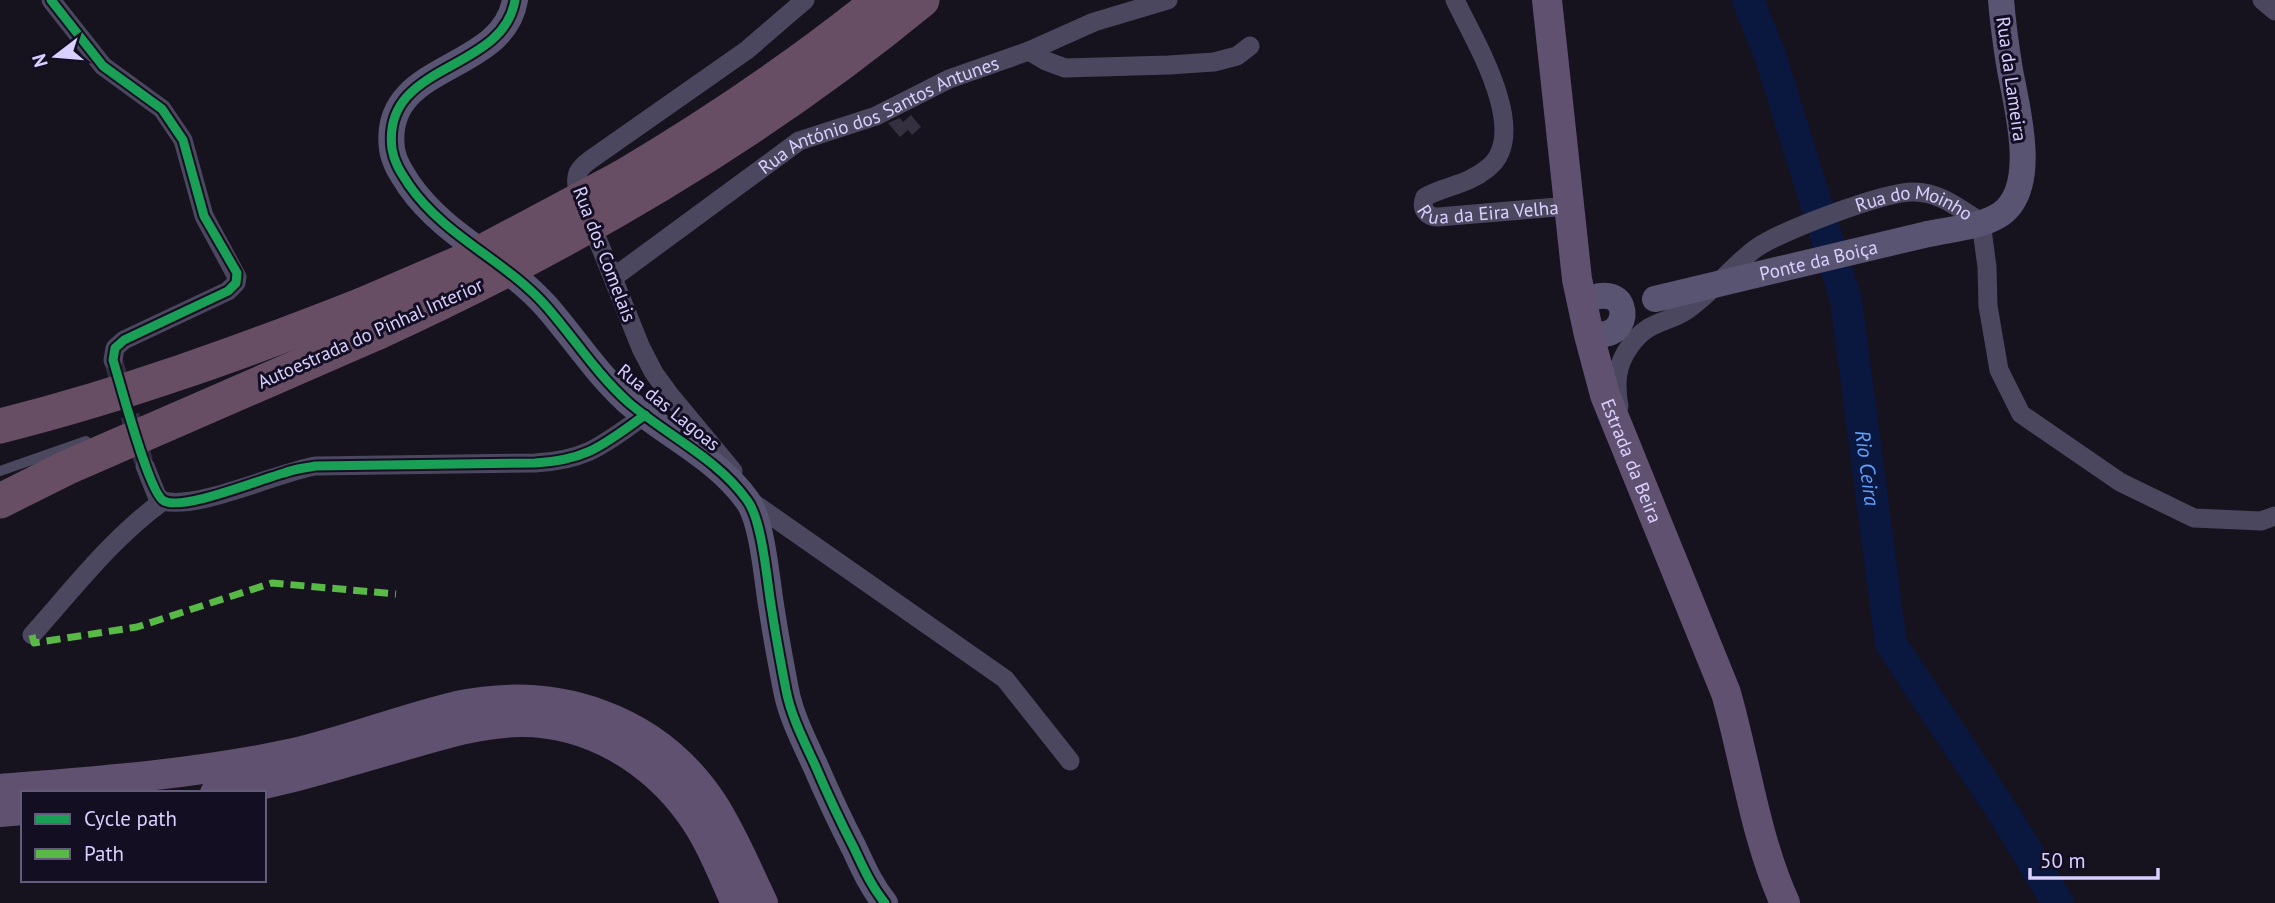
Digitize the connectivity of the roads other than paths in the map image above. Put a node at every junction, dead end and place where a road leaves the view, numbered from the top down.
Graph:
1 (51, 0) edge
2 (515, 0) edge
3 (805, 0) edge
4 (880, 0) edge
5 (922, 0) edge
6 (1168, 0) edge
7 (1455, 0) edge
8 (1547, 0) edge
9 (2001, 0) edge
10 (2262, 0) edge
11 (2275, 11) edge
12 (1250, 46) dead end
13 (1029, 51) junction
14 (1569, 206) junction
15 (1980, 222) junction
16 (614, 277) junction
17 (1601, 309) junction
18 (369, 319) junction
19 (113, 360) dead end
20 (158, 381) junction
21 (645, 415) junction
22 (68, 419) dead end
23 (176, 420) junction
24 (0, 426) edge
25 (127, 429) dead end
26 (102, 436) dead end
27 (1624, 442) junction
28 (145, 466) tunnel mouth
29 (0, 471) edge
30 (0, 501) edge
31 (163, 501) junction
32 (750, 502) junction
33 (2275, 516) edge
34 (32, 635) dead end
35 (1070, 761) dead end
36 (0, 789) edge
37 (228, 791) edge
38 (21, 810) edge
39 (0, 812) edge
40 (736, 903) edge
41 (763, 903) edge
42 (885, 903) edge
43 (1785, 903) edge

1 - 19 street
2 - 21 street, Rua das Lagoas
3 - 16 street, Rua dos Comelais
4 - 18 highway, Autoestrada do Pinhal Interior, bridge
5 - 18 highway, Autoestrada do Pinhal Interior, bridge
6 - 13 street, Rua António dos Santos Antunes
7 - 14 street, Rua da Eira Velha
8 - 14 main road, Estrada da Beira
9 - 15 street, Rua da Lameira
10 - 11 street
12 - 13 street
13 - 16 street, Rua António dos Santos Antunes
14 - 17 main road, Estrada da Beira
15 - 17 street, Ponte da Boiça, bridge
15 - 27 street, Rua do Moinho
15 - 33 street, Rua do Moinho
16 - 32 street, Rua dos Comelais
17 - 27 main road, Estrada da Beira
18 - 20 highway, Autoestrada do Pinhal Interior
18 - 23 highway, Autoestrada do Pinhal Interior
20 - 22 lane, Autoestrada do Pinhal Interior
20 - 24 highway
21 - 31 street
21 - 32 street, Rua das Lagoas
23 - 25 lane, Autoestrada do Pinhal Interior
23 - 30 highway
26 - 29 lane
27 - 43 main road, Estrada da Beira
28 - 31 street
31 - 34 street
32 - 35 street
32 - 42 street, Rua das Lagoas
36 - 41 main road
37 - 40 main road
38 - 39 main road

